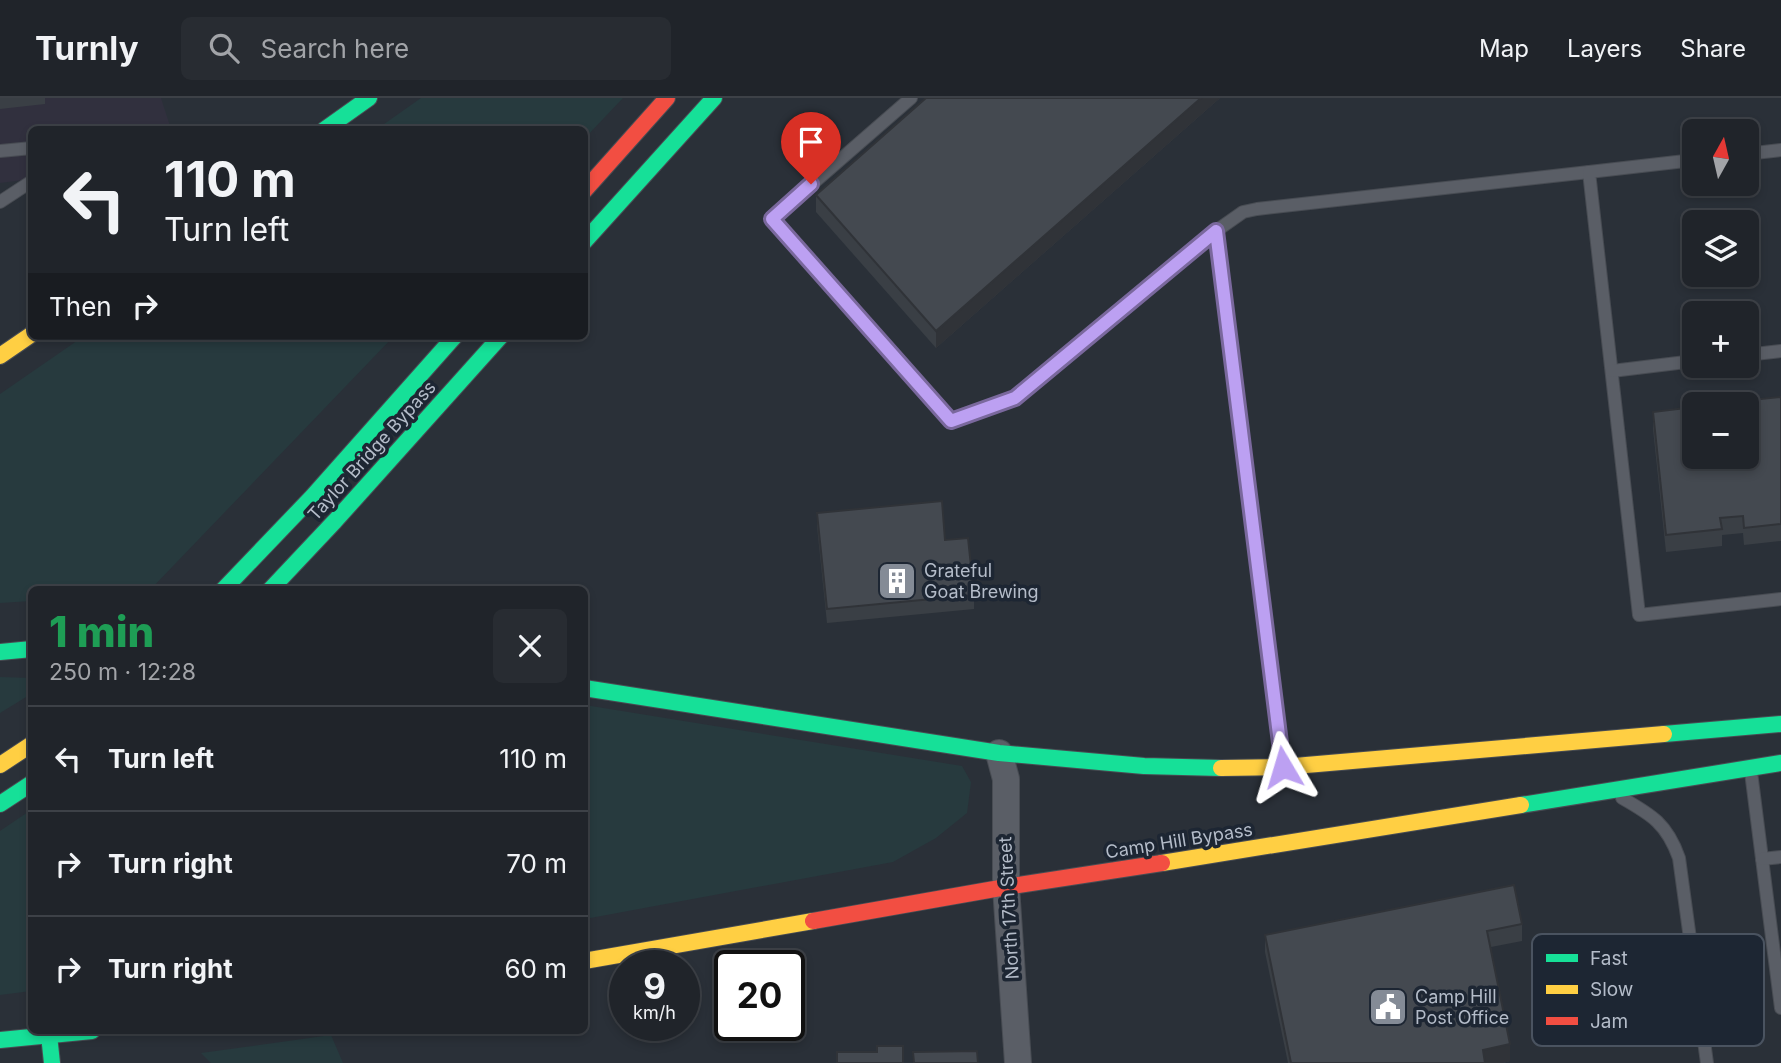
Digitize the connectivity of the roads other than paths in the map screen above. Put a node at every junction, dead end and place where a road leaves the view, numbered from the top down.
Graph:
1 (369, 98) edge
2 (667, 98) edge
3 (714, 98) edge
4 (911, 98) edge
5 (330, 126) edge
6 (28, 148) edge
7 (1781, 150) edge
8 (0, 151) edge
9 (1759, 153) edge
10 (1682, 161) edge
11 (1589, 172) junction
12 (28, 184) edge
13 (588, 187) edge
14 (0, 202) edge
15 (1216, 231) junction
16 (588, 238) edge
17 (28, 337) edge
18 (451, 340) edge
19 (497, 340) edge
20 (1781, 351) edge
21 (1759, 354) edge
22 (0, 356) edge
23 (1682, 362) edge
24 (1612, 371) junction
25 (227, 586) edge
26 (274, 586) edge
27 (1781, 599) edge
28 (28, 649) edge
29 (0, 652) edge
30 (588, 689) edge
31 (1781, 724) edge
32 (28, 747) edge
33 (999, 753) junction
34 (1781, 763) edge
35 (0, 765) edge
36 (1283, 767) junction
37 (1750, 768) junction
38 (28, 786) edge
39 (1609, 791) junction
40 (0, 804) edge
41 (1781, 857) edge
42 (1762, 859) junction
43 (1006, 887) junction
44 (1689, 934) edge
45 (588, 960) edge
46 (1778, 964) edge
47 (1781, 1008) edge
48 (60, 1034) edge
49 (49, 1035) junction
50 (0, 1040) edge
51 (52, 1063) edge
52 (1018, 1063) edge

1 - 5 main road
2 - 13 main road
3 - 16 main road
4 - 15 lane
6 - 8 lane
7 - 9 lane
10 - 11 lane
11 - 15 lane
11 - 24 lane
12 - 14 lane
15 - 36 lane
17 - 22 main road
18 - 25 main road
19 - 26 main road, Taylor Bridge Bypass
20 - 21 lane
23 - 24 lane
24 - 27 lane
28 - 29 main road
30 - 33 main road
31 - 36 main road
32 - 35 main road
33 - 36 main road
33 - 43 street, North 17th Street
34 - 37 main road, Camp Hill Bypass
37 - 39 main road, Camp Hill Bypass
37 - 42 lane
38 - 40 main road
39 - 43 main road, Camp Hill Bypass
39 - 44 lane
41 - 42 lane
42 - 46 lane
43 - 45 main road, Camp Hill Bypass
43 - 52 street, North 17th Street
46 - 47 lane
48 - 49 main road
49 - 50 main road
49 - 51 main road

